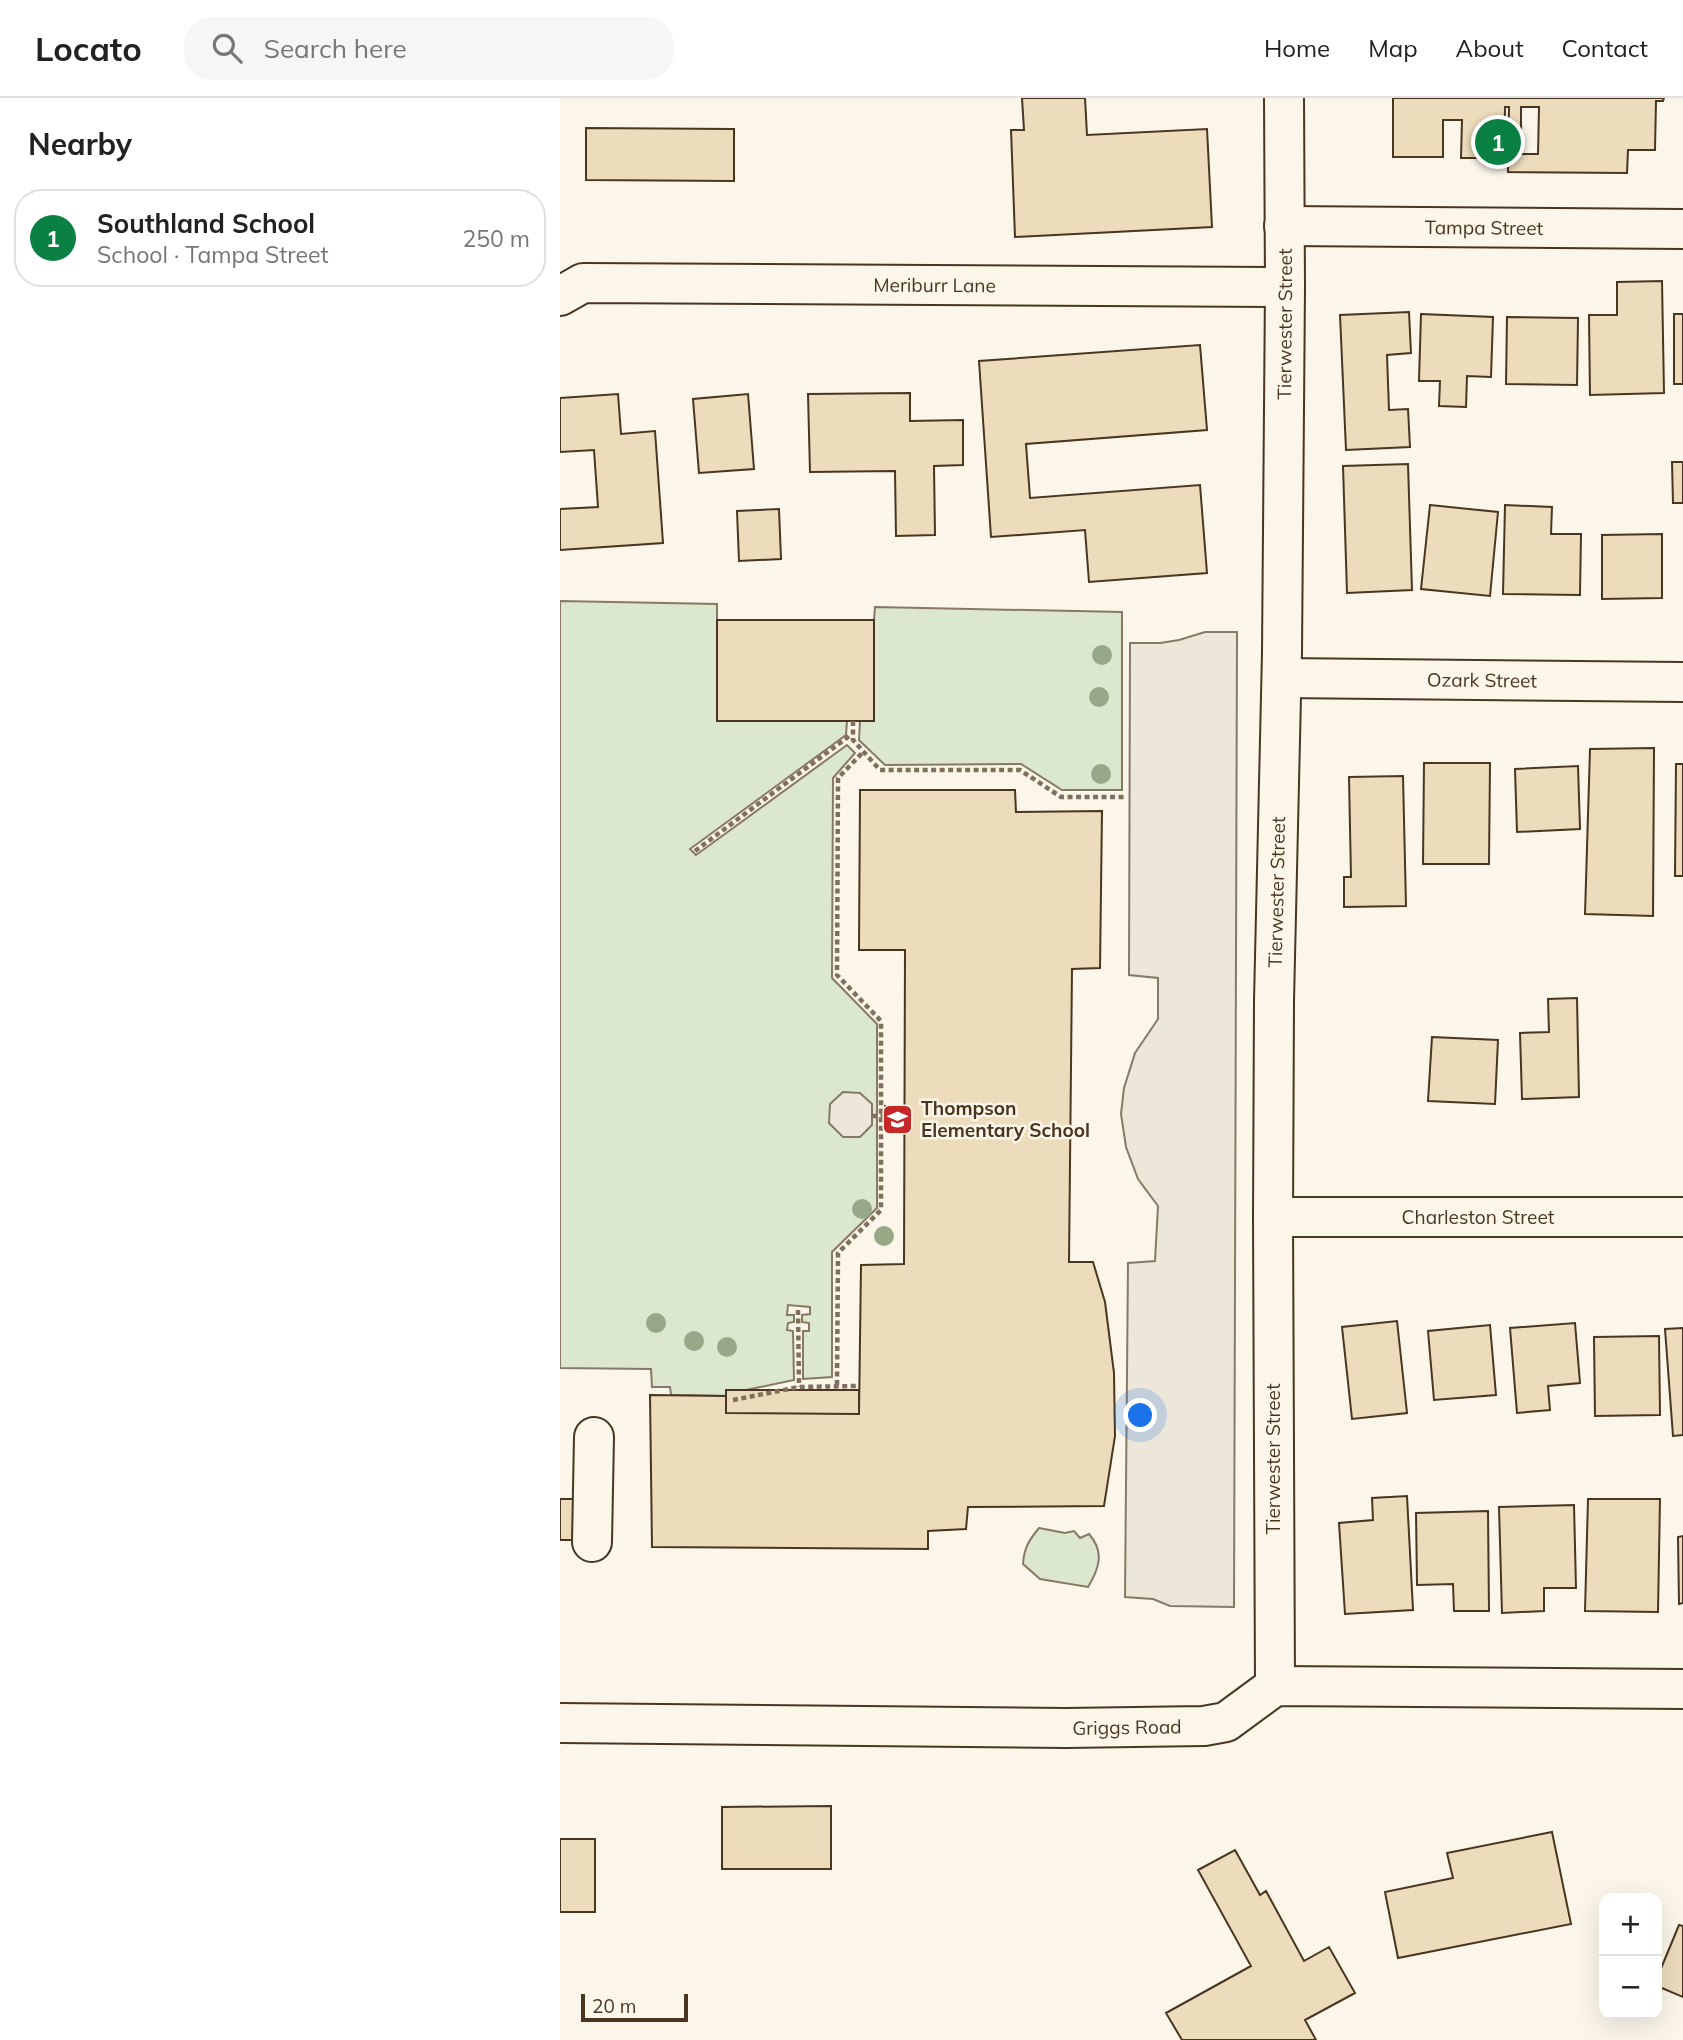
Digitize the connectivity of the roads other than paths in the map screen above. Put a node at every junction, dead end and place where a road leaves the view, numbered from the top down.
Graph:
1 (1284, 98) edge
2 (1284, 226) junction
3 (1683, 229) edge
4 (1285, 287) junction
5 (572, 289) edge
6 (1282, 678) junction
7 (1683, 682) edge
8 (1273, 1217) junction
9 (1683, 1217) edge
10 (594, 1437) dead end
11 (592, 1542) dead end
12 (1275, 1686) junction
13 (1683, 1689) edge
14 (560, 1723) edge

1 - 2 street, Tierwester Street
2 - 3 street, Tampa Street
2 - 4 street, Tierwester Street
4 - 5 street, Meriburr Lane
4 - 6 street, Tierwester Street
6 - 7 street, Ozark Street
6 - 8 street, Tierwester Street
8 - 9 street, Charleston Street
8 - 12 street, Tierwester Street
10 - 11 street
12 - 13 street
12 - 14 street, Griggs Road

